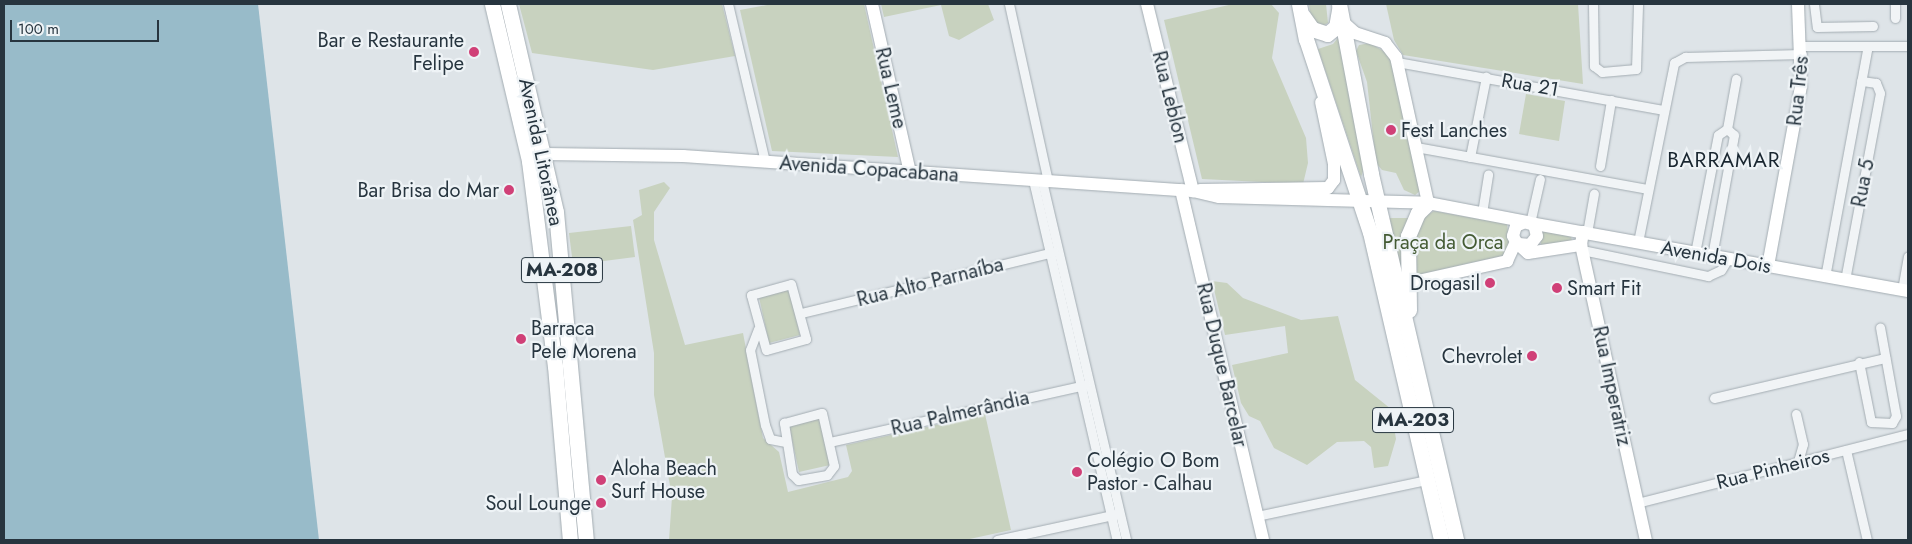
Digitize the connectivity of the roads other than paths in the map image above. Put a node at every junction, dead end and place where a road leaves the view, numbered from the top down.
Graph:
1 (492, 4) edge
2 (508, 4) edge
3 (728, 4) edge
4 (872, 4) edge
5 (1009, 4) edge
6 (1147, 4) edge
7 (1299, 4) edge
8 (1339, 4) edge
9 (1593, 4) edge
10 (1638, 4) edge
11 (1798, 4) edge
12 (1814, 4) edge
13 (1895, 4) edge
14 (1895, 18) dead end
15 (1344, 23) junction
16 (1873, 26) dead end
17 (1868, 46) junction
18 (1908, 46) edge
19 (1802, 50) junction
20 (1311, 55) junction
21 (1397, 62) junction
22 (1486, 77) junction
23 (1736, 80) dead end
24 (1861, 81) junction
25 (1611, 100) junction
26 (1663, 110) junction
27 (1727, 129) junction
28 (1416, 147) junction
29 (545, 154) junction
30 (1470, 157) junction
31 (765, 162) junction
32 (1600, 166) dead end
33 (910, 172) junction
34 (1371, 174) junction
35 (1488, 174) dead end
36 (1540, 179) dead end
37 (1041, 181) junction
38 (1648, 189) junction
39 (1187, 190) junction
40 (1594, 194) dead end
41 (1361, 201) junction
42 (1378, 202) junction
43 (1428, 203) junction
44 (1482, 213) junction
45 (1529, 223) junction
46 (1511, 224) junction
47 (538, 234) junction
48 (1583, 240) junction
49 (1638, 242) junction
50 (1518, 243) junction
51 (1054, 252) junction
52 (1695, 253) junction
53 (1712, 256) junction
54 (1908, 257) edge
55 (1728, 259) junction
56 (1768, 266) junction
57 (1825, 276) junction
58 (1845, 280) junction
59 (564, 284) junction
60 (1403, 284) junction
61 (1906, 292) edge
62 (1385, 299) junction
63 (802, 313) junction
64 (1880, 327) dead end
65 (758, 329) junction
66 (1885, 358) junction
67 (1858, 362) junction
68 (1085, 385) junction
69 (1714, 398) dead end
70 (1796, 414) dead end
71 (1886, 425) junction
72 (1908, 434) edge
73 (1889, 439) junction
74 (786, 442) junction
75 (830, 442) junction
76 (1846, 450) junction
77 (1798, 462) junction
78 (1427, 480) junction
79 (1637, 503) junction
80 (1116, 514) junction
81 (1257, 516) junction
82 (570, 540) edge
83 (586, 540) edge
84 (997, 540) edge
85 (1117, 540) edge
86 (1126, 540) edge
87 (1263, 540) edge
88 (1441, 540) edge
89 (1456, 540) edge
90 (1646, 540) edge
91 (1867, 540) edge

1 - 47 main road, Avenida Litorânea / MA-208
2 - 29 main road, Avenida Litorânea / MA-208
3 - 31 street
4 - 33 main road, Rua Leme
5 - 37 street
6 - 39 main road, Rua Leblon
7 - 8 main road
7 - 20 main road, MA-203
8 - 15 main road
9 - 10 street
11 - 19 main road, Rua Três
12 - 16 street
13 - 14 street
15 - 21 main road
15 - 34 main road
17 - 18 street
17 - 19 street
17 - 24 street
19 - 26 street
19 - 56 main road, Rua Três
20 - 39 main road, Avenida Copacabana
20 - 41 main road, MA-203
21 - 22 street, Rua 21
21 - 28 main road
22 - 25 street, Rua 21
22 - 30 street
23 - 27 street
24 - 57 street
24 - 58 street, Rua 5
25 - 26 street, Rua 21
25 - 32 street
26 - 38 street
27 - 52 street
27 - 53 street
28 - 30 street
28 - 43 main road
29 - 31 main road, Avenida Copacabana
29 - 59 main road, Avenida Litorânea / MA-208
30 - 38 street
31 - 33 main road, Avenida Copacabana
33 - 37 main road, Avenida Copacabana
34 - 41 main road
34 - 42 main road
35 - 44 street
36 - 45 street
37 - 39 main road, Avenida Copacabana
37 - 51 street
38 - 49 street
39 - 41 main road, Avenida Copacabana
39 - 81 main road, Rua Duque Barcelar
40 - 48 street
41 - 42 main road, Avenida Copacabana
41 - 62 main road, MA-203
42 - 43 main road
42 - 60 main road
43 - 44 main road
43 - 60 main road
44 - 46 main road
45 - 46 main road
45 - 48 main road, Avenida Dois
45 - 50 main road
46 - 50 main road
47 - 59 main road
47 - 82 main road, Avenida Litorânea / MA-208
48 - 49 main road, Avenida Dois
48 - 50 main road
48 - 55 street
48 - 79 main road, Rua Imperatriz
49 - 52 main road, Avenida Dois
50 - 60 main road
51 - 63 street, Rua Alto Parnaíba
51 - 68 street
52 - 53 main road, Avenida Dois
53 - 55 main road, Avenida Dois
54 - 61 street
55 - 56 main road, Avenida Dois
56 - 57 main road, Avenida Dois
57 - 58 main road, Avenida Dois
58 - 61 main road, Avenida Dois
59 - 83 main road, Avenida Litorânea / MA-208
60 - 62 main road
60 - 89 main road, MA-203
62 - 78 main road, MA-203
63 - 65 street
63 - 65 street
64 - 66 street
65 - 74 street
66 - 67 street
66 - 71 street
67 - 69 street
67 - 71 street
68 - 75 street, Rua Palmerândia
68 - 80 street
70 - 77 street
71 - 73 street
72 - 73 street, Rua Pinheiros
73 - 76 street, Rua Pinheiros
74 - 75 street
74 - 75 street
76 - 77 street, Rua Pinheiros
76 - 91 street
77 - 79 street, Rua Pinheiros
78 - 81 street
78 - 88 main road, MA-203
79 - 90 main road, Rua Imperatriz
80 - 84 street
80 - 85 street
80 - 86 street
81 - 87 main road, Rua Duque Barcelar

